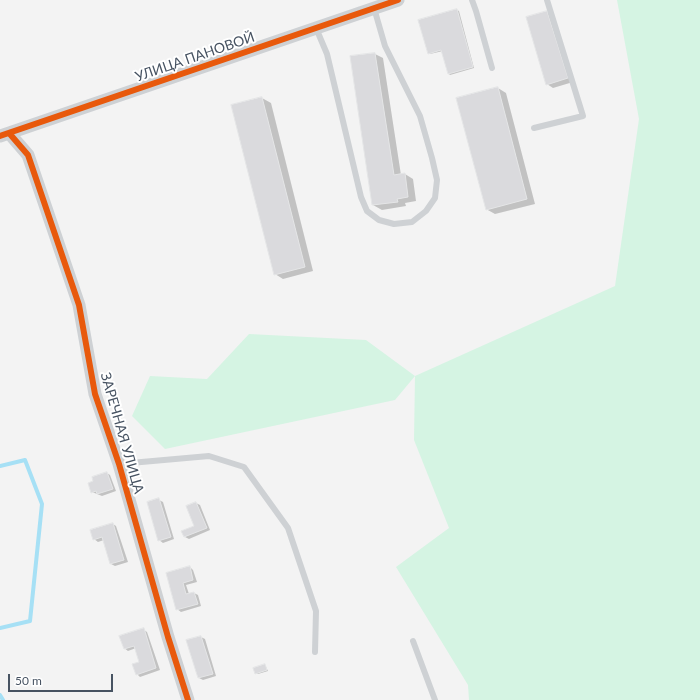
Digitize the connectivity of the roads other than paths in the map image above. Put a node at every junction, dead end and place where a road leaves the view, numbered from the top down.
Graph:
1 (398, 0) edge
2 (472, 0) edge
3 (547, 0) edge
4 (374, 8) junction
5 (316, 28) junction
6 (492, 68) dead end
7 (534, 128) dead end
8 (4, 135) edge
9 (120, 464) junction
10 (414, 641) dead end
11 (315, 652) dead end
12 (188, 700) edge
13 (435, 700) edge

1 - 4 street, УЛИЦА ПАНОВОЙ
2 - 6 lane
3 - 7 lane
4 - 5 street, УЛИЦА ПАНОВОЙ
4 - 5 lane
5 - 8 street, УЛИЦА ПАНОВОЙ
8 - 9 street, ЗАРЕЧНАЯ УЛИЦА
9 - 11 lane
9 - 12 street, ЗАРЕЧНАЯ УЛИЦА
10 - 13 lane

